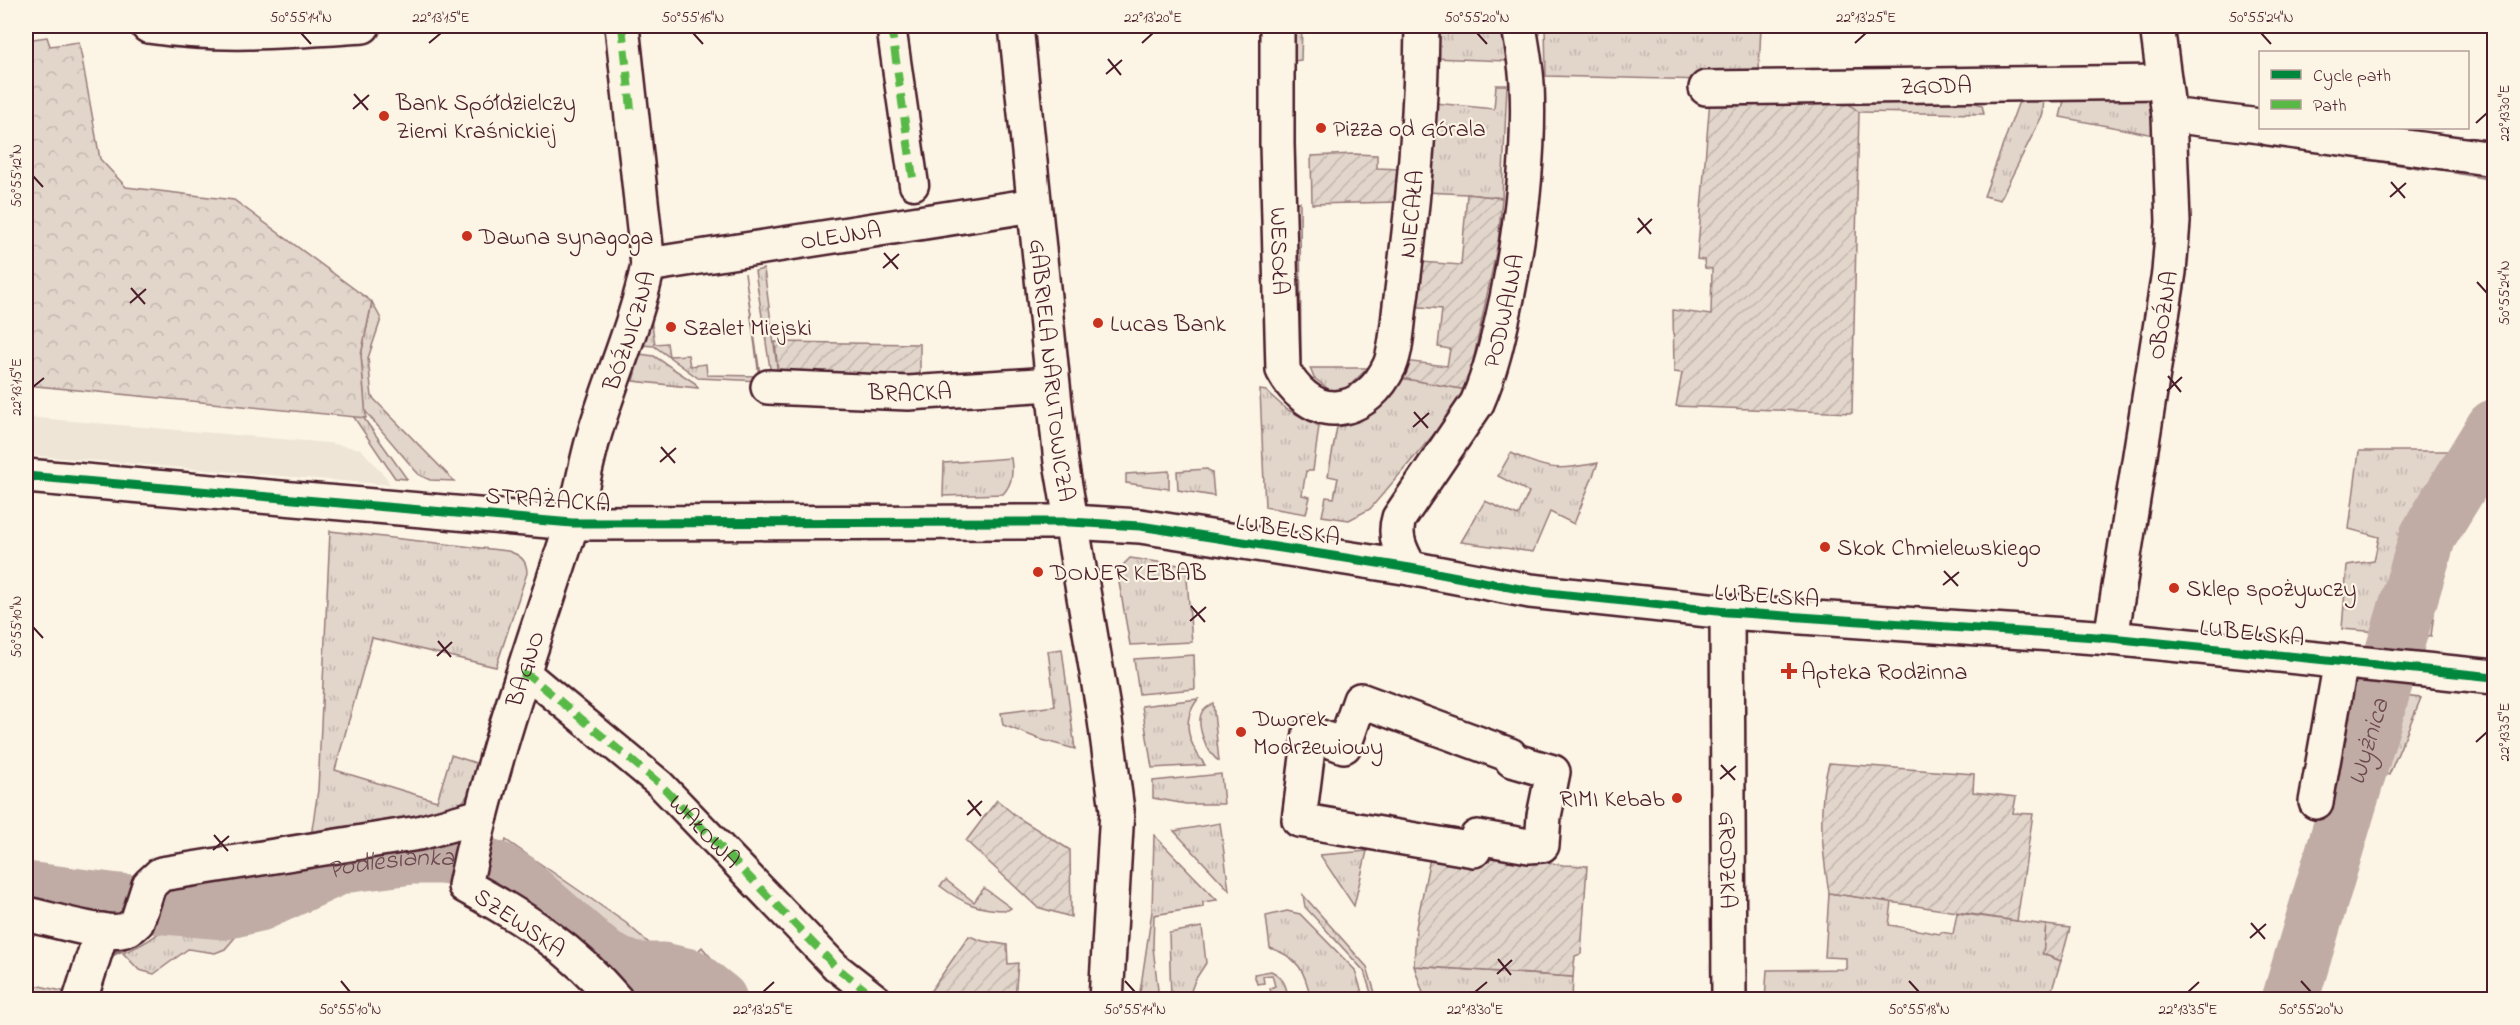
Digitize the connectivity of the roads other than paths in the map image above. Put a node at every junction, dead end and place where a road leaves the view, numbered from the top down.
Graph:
1 (148, 26) edge
2 (350, 26) edge
3 (622, 26) edge
4 (891, 26) edge
5 (1016, 26) edge
6 (1277, 26) edge
7 (1422, 26) edge
8 (1519, 26) edge
9 (2157, 26) edge
10 (2164, 82) junction
11 (1706, 87) dead end
12 (2169, 115) junction
13 (2259, 126) edge
14 (2275, 129) edge
15 (2494, 159) edge
16 (914, 185) dead end
17 (1034, 205) junction
18 (648, 265) junction
19 (1053, 384) junction
20 (768, 387) dead end
21 (1370, 394) joint
22 (26, 476) edge
23 (1070, 522) junction
24 (572, 524) junction
25 (1410, 568) junction
26 (1727, 612) junction
27 (2112, 638) junction
28 (2355, 662) junction
29 (521, 674) junction
30 (2485, 679) edge
31 (2316, 802) dead end
32 (1299, 820) joint
33 (478, 828) junction
34 (26, 914) edge
35 (102, 930) junction
36 (80, 999) edge
37 (616, 999) edge
38 (878, 999) edge
39 (1106, 999) edge
40 (1730, 999) edge

1 - 2 street
3 - 18 street, BÓŹNICZNA
4 - 16 street
5 - 17 street, GABRIELA NARUTOWICZA
6 - 21 street, WESOŁA
7 - 21 street, NIECAŁA
8 - 25 street, PODWALNA
9 - 10 street, OBOŹNA
10 - 11 street, ZGODA
10 - 12 street, OBOŹNA
12 - 13 street
12 - 27 street, OBOŹNA
14 - 15 street
17 - 18 street, OLEJNA
17 - 19 street, GABRIELA NARUTOWICZA
18 - 24 street, BÓŹNICZNA
19 - 20 street, BRACKA
19 - 23 street, GABRIELA NARUTOWICZA
22 - 24 street, STRAŻACKA
23 - 24 street, STRAŻACKA
23 - 25 street, LUBELSKA
23 - 39 street, GABRIELA NARUTOWICZA
24 - 29 street, BAGNO
25 - 26 street, LUBELSKA
26 - 27 street, LUBELSKA
26 - 40 street, GRODZKA
27 - 28 street, LUBELSKA
28 - 30 street, LUBELSKA
28 - 31 street
29 - 33 street, BAGNO
29 - 38 street, WAŁOWA
32 - 32 street
33 - 35 street
33 - 37 street, SZEWSKA
34 - 35 street
35 - 36 street

